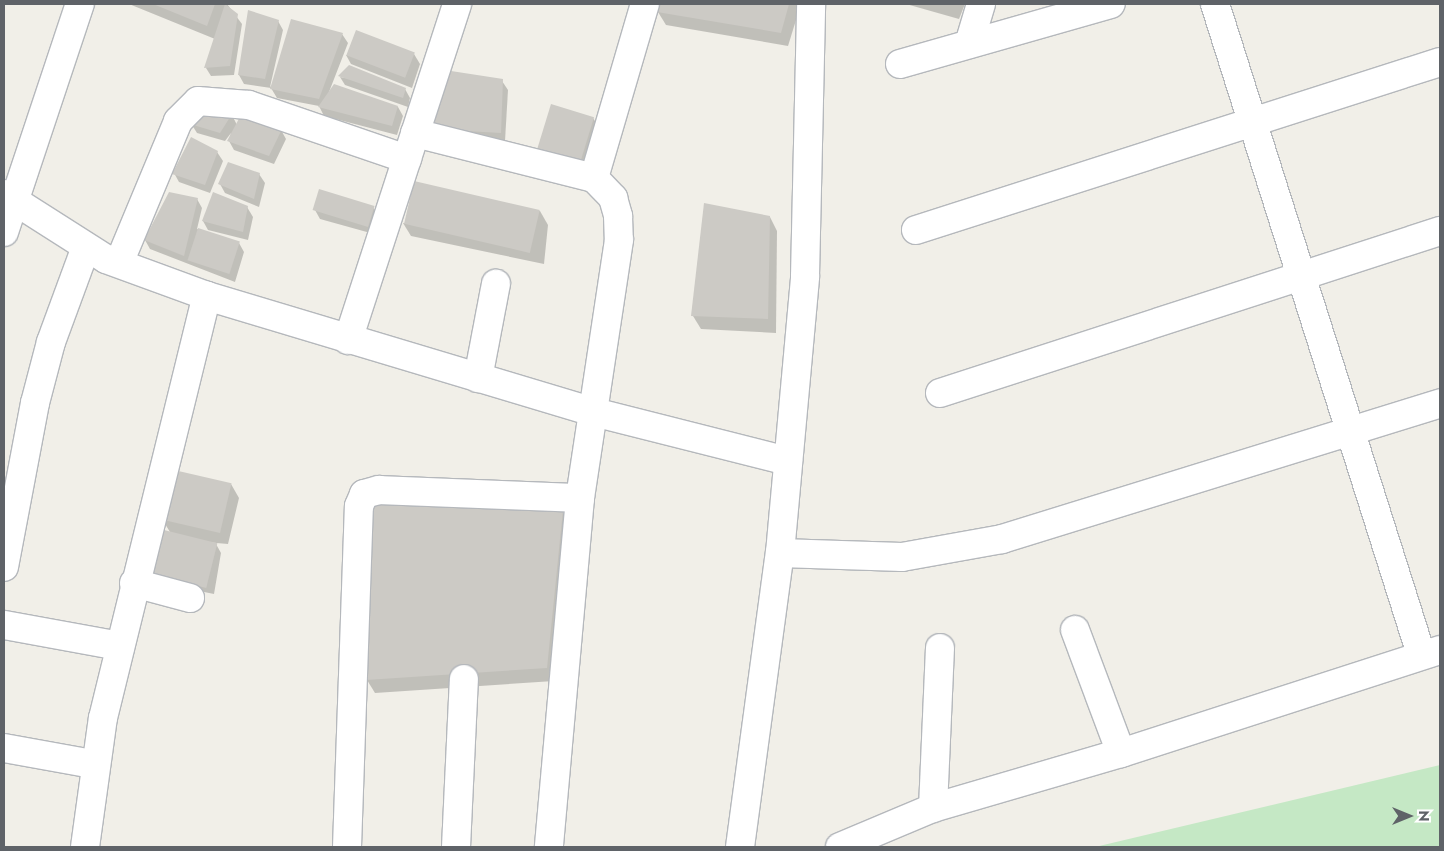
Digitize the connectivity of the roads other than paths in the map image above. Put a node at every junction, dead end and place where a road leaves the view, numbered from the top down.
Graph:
1 (80, 4) edge
2 (457, 4) edge
3 (645, 4) edge
4 (811, 4) edge
5 (981, 4) edge
6 (1112, 4) edge
7 (1215, 4) edge
8 (969, 44) junction
9 (1440, 62) edge
10 (900, 64) dead end
11 (1255, 122) junction
12 (415, 133) junction
13 (407, 159) junction
14 (594, 178) junction
15 (8, 197) edge
16 (916, 230) dead end
17 (1440, 231) edge
18 (4, 232) edge
19 (83, 255) dead end
20 (119, 263) junction
21 (1301, 273) junction
22 (496, 284) dead end
23 (207, 296) junction
24 (348, 340) junction
25 (478, 378) junction
26 (940, 393) dead end
27 (1440, 403) edge
28 (590, 411) junction
29 (1349, 430) junction
30 (788, 461) junction
31 (580, 498) junction
32 (780, 553) junction
33 (4, 567) edge
34 (134, 584) junction
35 (190, 598) dead end
36 (4, 626) edge
37 (1075, 630) dead end
38 (120, 646) junction
39 (940, 648) dead end
40 (1430, 652) edge
41 (464, 679) dead end
42 (4, 748) edge
43 (1121, 754) junction
44 (94, 764) junction
45 (933, 808) junction
46 (85, 847) edge
47 (347, 847) edge
48 (456, 847) edge
49 (549, 847) edge
50 (740, 847) edge
51 (840, 847) edge

1 - 15 street
2 - 12 street
3 - 14 street
4 - 30 street
5 - 8 street
6 - 8 street
7 - 11 street
8 - 10 street
9 - 11 street
11 - 16 street
11 - 21 street
12 - 13 street
12 - 14 street
13 - 20 street
13 - 24 street
14 - 28 street
15 - 18 street
15 - 20 street
17 - 21 street
19 - 33 street
20 - 23 street
21 - 26 street
21 - 29 street
22 - 25 street
23 - 24 street
23 - 34 street
24 - 25 street
25 - 28 street
27 - 29 street
28 - 30 street
28 - 31 street
29 - 32 street
29 - 40 street
30 - 32 street
31 - 47 street
31 - 49 street
32 - 50 street
34 - 35 street
34 - 38 street
36 - 38 street
37 - 43 street
38 - 44 street
39 - 45 street
40 - 43 street
41 - 48 street
42 - 44 street
43 - 45 street
44 - 46 street
45 - 51 street

